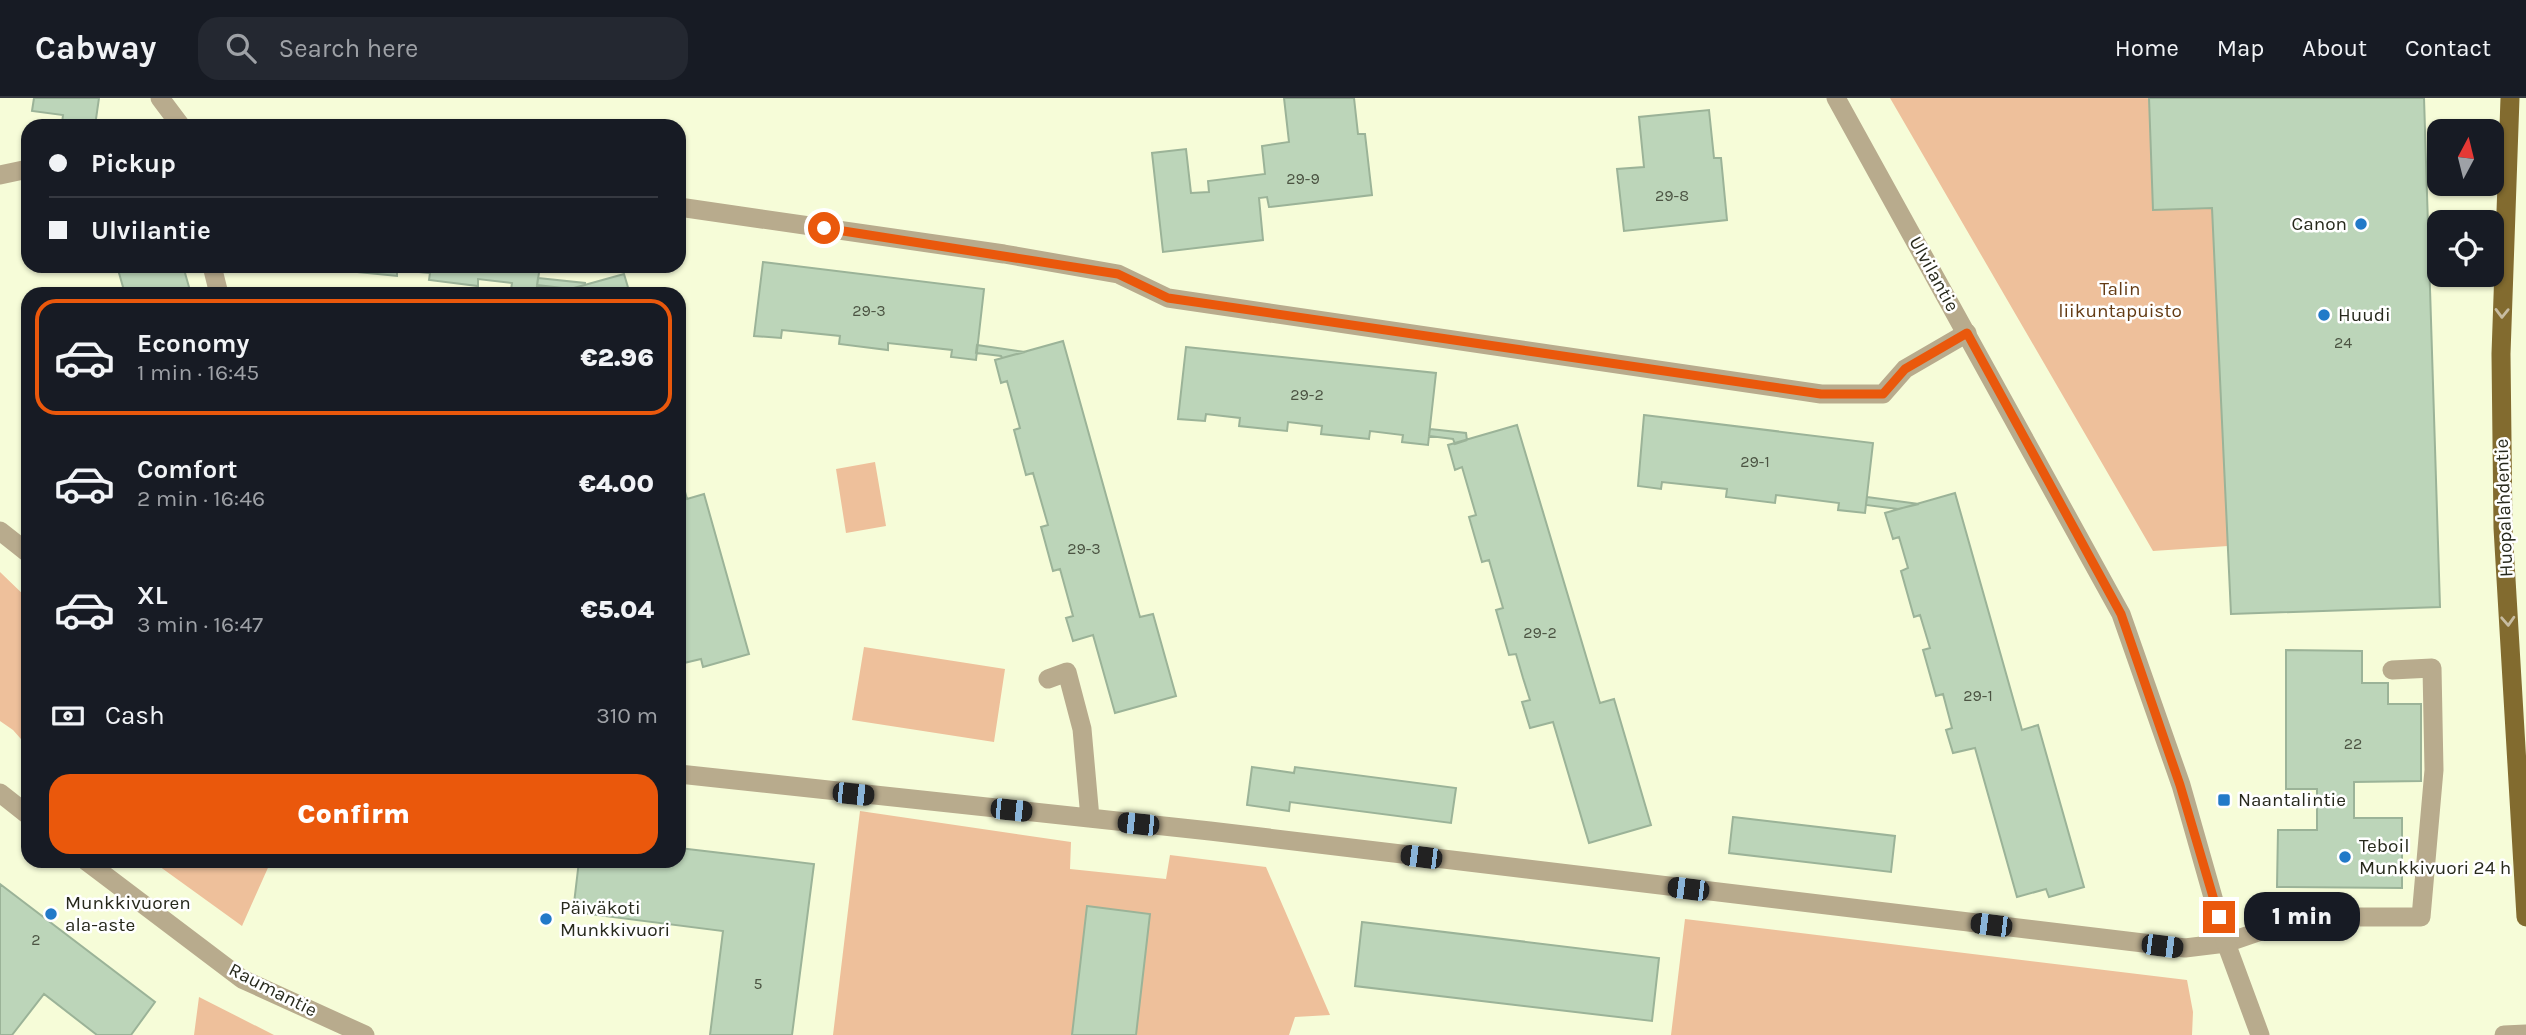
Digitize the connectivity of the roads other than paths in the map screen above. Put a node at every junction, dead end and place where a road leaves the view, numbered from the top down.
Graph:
1 (160, 98) edge
2 (1836, 98) edge
3 (2510, 98) edge
4 (176, 119) edge
5 (21, 170) edge
6 (0, 175) edge
7 (686, 208) edge
8 (1967, 333) junction
9 (0, 531) edge
10 (21, 548) edge
11 (2392, 670) dead end
12 (1048, 678) dead end
13 (686, 775) edge
14 (0, 793) edge
15 (21, 810) edge
16 (1090, 818) junction
17 (95, 868) edge
18 (2526, 917) edge
19 (2226, 943) junction
20 (2526, 1034) edge
21 (365, 1035) edge
22 (2260, 1035) edge
23 (2504, 1035) edge

1 - 4 street
2 - 8 street, Ulvilantie
3 -> 18 main road, Huopalahdentie
5 - 6 street
7 - 8 street
8 - 19 street, Ulvilantie
9 - 10 street
11 - 19 street
12 - 16 street
13 - 16 street
14 - 15 street
16 - 19 street
17 - 21 street, Raumantie
19 - 22 street, Ulvilantie
20 - 23 street

